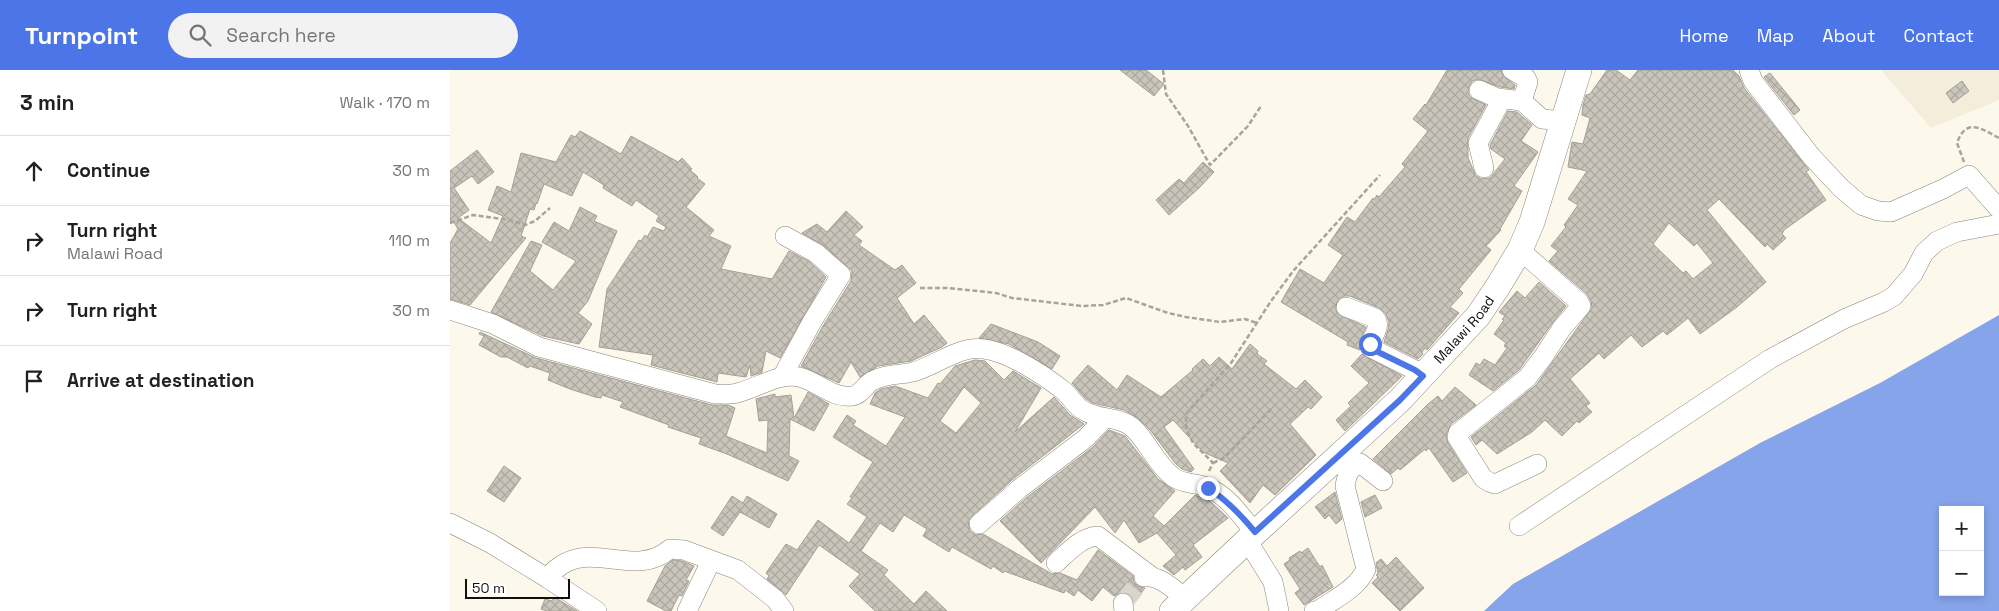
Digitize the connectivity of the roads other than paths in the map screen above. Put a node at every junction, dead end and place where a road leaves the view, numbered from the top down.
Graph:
1 (1512, 70) edge
2 (1579, 70) edge
3 (1748, 70) edge
4 (1480, 90) dead end
5 (1502, 99) junction
6 (1522, 101) junction
7 (1564, 121) junction
8 (1484, 168) dead end
9 (1999, 209) edge
10 (1999, 224) edge
11 (785, 236) dead end
12 (1520, 250) junction
13 (1346, 307) dead end
14 (450, 310) edge
15 (1423, 376) junction
16 (782, 377) junction
17 (1104, 419) junction
18 (1537, 464) dead end
19 (1383, 481) dead end
20 (450, 523) edge
21 (979, 524) dead end
22 (1519, 526) dead end
23 (1251, 536) junction
24 (711, 560) junction
25 (1056, 562) dead end
26 (547, 578) junction
27 (1179, 605) edge
28 (592, 610) edge
29 (1282, 610) edge
30 (687, 611) edge
31 (784, 611) edge
32 (1314, 611) edge

1 - 6 street
2 - 7 main road, Malawi Road
3 - 9 street
4 - 5 street
5 - 6 street
5 - 8 street
6 - 7 street
7 - 12 main road, Malawi Road
10 - 22 street
11 - 16 street
12 - 15 main road, Malawi Road
12 - 18 street
13 - 15 street
14 - 16 street
15 - 23 main road, Malawi Road
16 - 17 street
17 - 21 street
17 - 23 street
19 - 32 street
20 - 26 street
23 - 27 main road, Malawi Road
23 - 29 street
24 - 26 street
24 - 30 street
24 - 31 street
25 - 27 street
26 - 28 street

